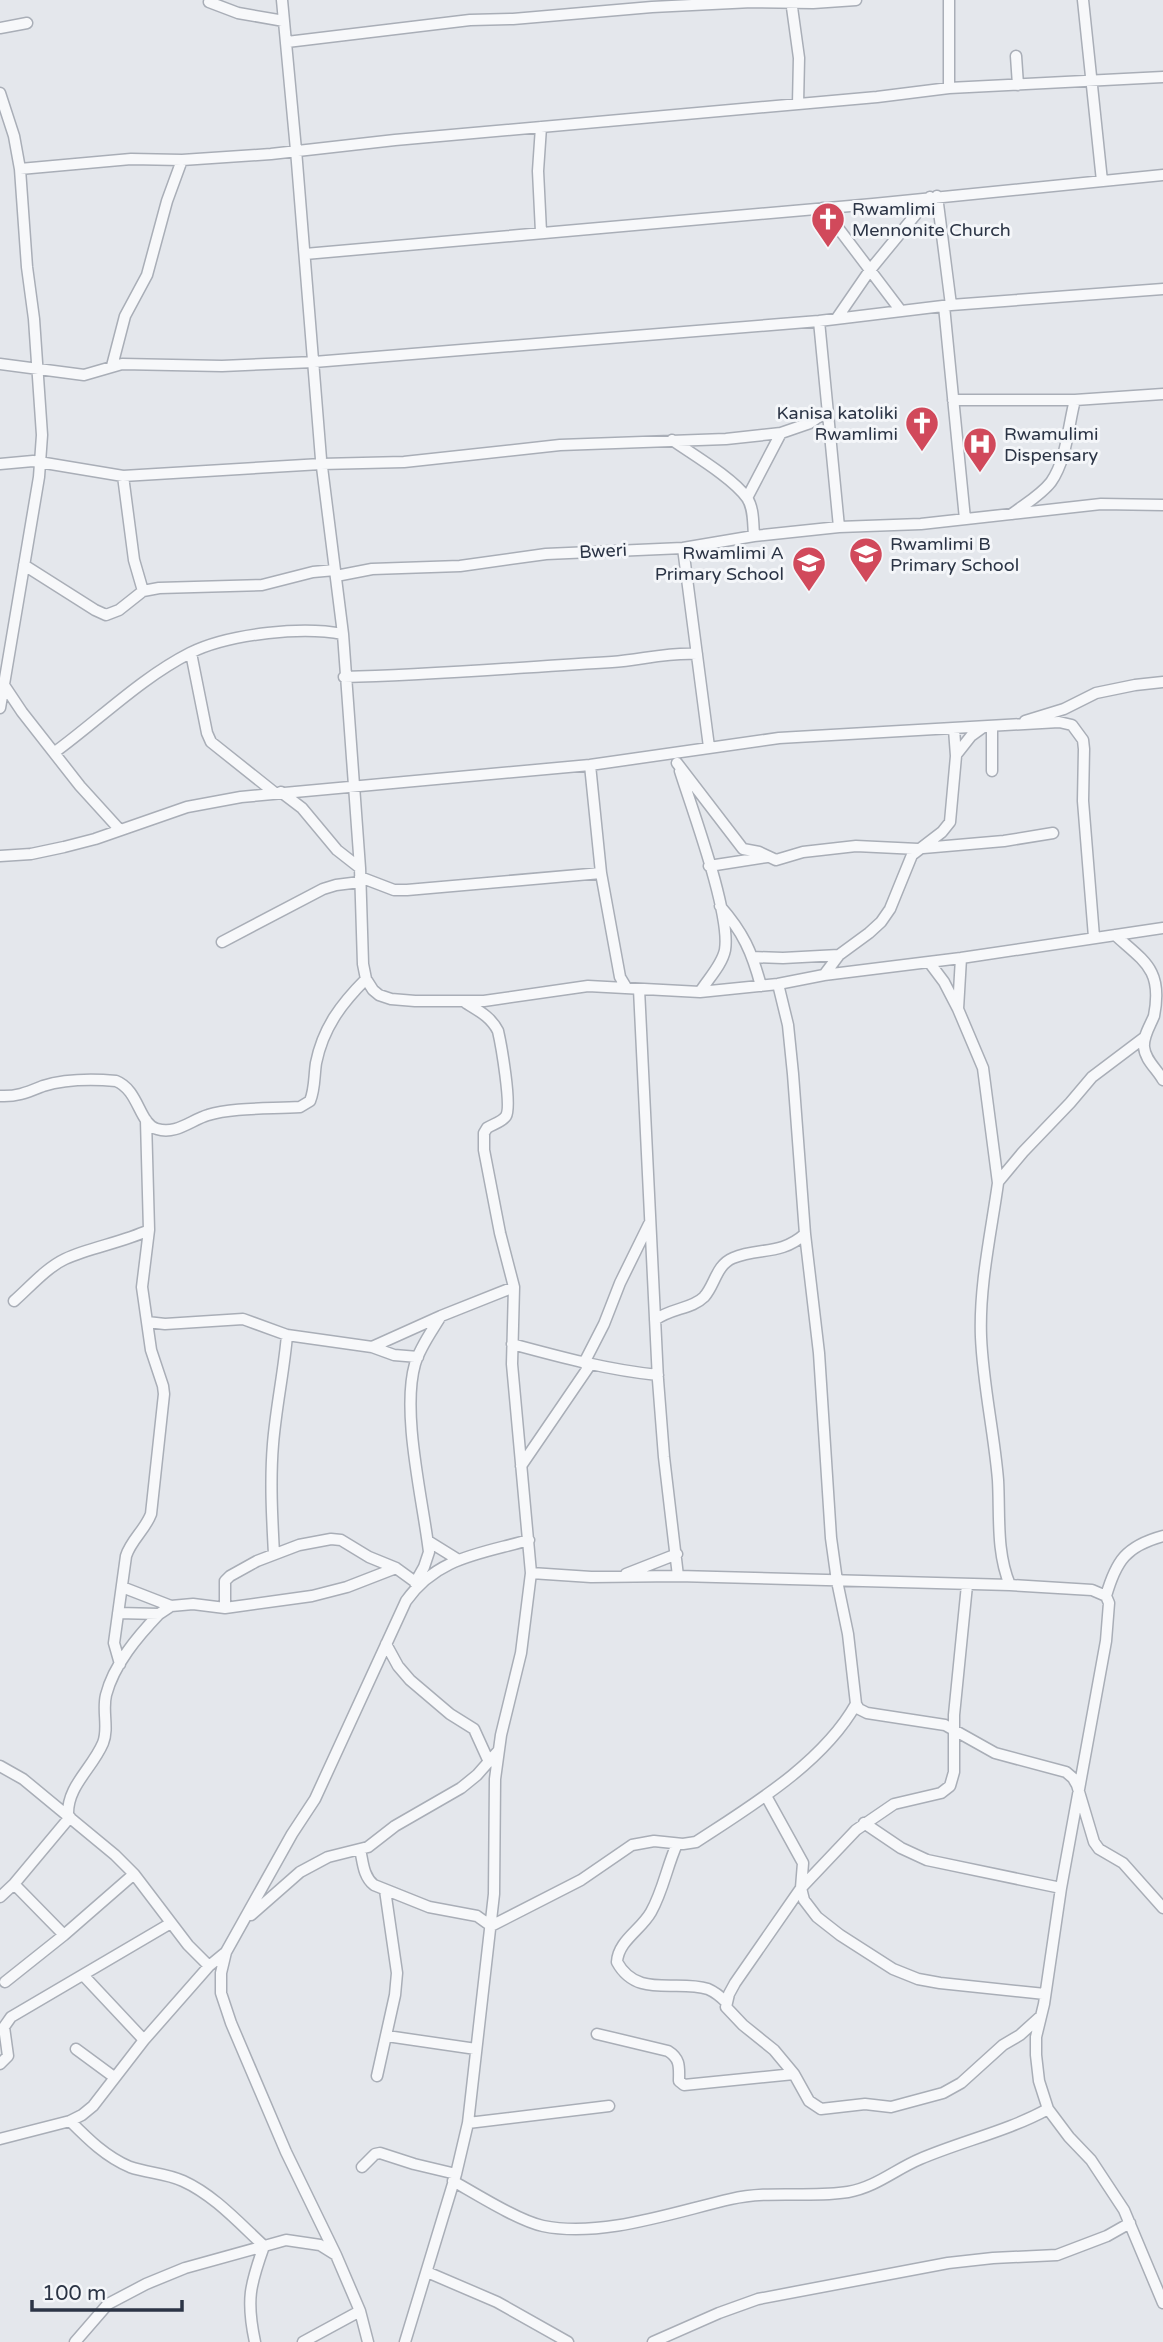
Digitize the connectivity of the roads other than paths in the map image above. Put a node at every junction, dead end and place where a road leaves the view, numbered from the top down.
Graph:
1 (282, 0) edge
2 (856, 0) edge
3 (948, 0) edge
4 (1083, 0) edge
5 (791, 1) edge
6 (209, 2) dead end
7 (648, 4) edge
8 (284, 21) junction
9 (27, 23) dead end
10 (0, 27) edge
11 (287, 42) junction
12 (1016, 56) dead end
13 (1163, 77) edge
14 (1091, 82) junction
15 (1018, 85) junction
16 (949, 88) junction
17 (0, 93) edge
18 (798, 104) junction
19 (3, 113) edge
20 (541, 127) junction
21 (296, 150) junction
22 (182, 160) junction
23 (20, 169) junction
24 (1163, 175) edge
25 (1102, 181) junction
26 (934, 196) junction
27 (823, 208) junction
28 (541, 232) junction
29 (305, 254) junction
30 (870, 270) junction
31 (1163, 289) edge
32 (947, 305) junction
33 (901, 311) junction
34 (837, 318) junction
35 (820, 321) junction
36 (314, 362) junction
37 (0, 364) edge
38 (112, 366) junction
39 (38, 369) junction
40 (1163, 394) edge
41 (953, 400) junction
42 (1075, 400) junction
43 (827, 411) junction
44 (810, 424) junction
45 (829, 431) junction
46 (781, 433) junction
47 (671, 439) junction
48 (41, 462) junction
49 (0, 464) edge
50 (321, 464) junction
51 (123, 476) junction
52 (747, 498) junction
53 (1163, 505) edge
54 (1011, 514) junction
55 (965, 519) junction
56 (838, 527) junction
57 (754, 536) junction
58 (683, 548) junction
59 (24, 565) junction
60 (335, 573) junction
61 (143, 591) junction
62 (343, 634) junction
63 (191, 653) junction
64 (697, 654) junction
65 (344, 677) junction
66 (1163, 682) edge
67 (4, 685) junction
68 (0, 708) edge
69 (1015, 725) junction
70 (987, 727) junction
71 (954, 729) junction
72 (709, 747) junction
73 (55, 752) junction
74 (956, 756) junction
75 (676, 759) junction
76 (590, 765) junction
77 (992, 771) dead end
78 (354, 785) junction
79 (278, 792) junction
80 (120, 830) junction
81 (1053, 833) dead end
82 (918, 849) junction
83 (0, 856) edge
84 (768, 857) junction
85 (709, 866) junction
86 (601, 873) junction
87 (360, 876) junction
88 (720, 906) junction
89 (1163, 928) edge
90 (1115, 935) junction
91 (1094, 937) junction
92 (222, 942) dead end
93 (839, 955) junction
94 (752, 957) junction
95 (961, 958) junction
96 (929, 962) junction
97 (1151, 965) junction
98 (1163, 972) edge
99 (824, 975) junction
100 (366, 979) junction
101 (778, 984) junction
102 (761, 986) junction
103 (626, 987) junction
104 (639, 989) junction
105 (700, 992) junction
106 (466, 1002) junction
107 (958, 1009) junction
108 (1145, 1037) junction
109 (1163, 1080) edge
110 (0, 1096) edge
111 (146, 1119) junction
112 (998, 1183) junction
113 (650, 1224) junction
114 (149, 1230) junction
115 (805, 1234) junction
116 (514, 1287) junction
117 (14, 1301) dead end
118 (441, 1316) junction
119 (655, 1320) junction
120 (147, 1322) junction
121 (288, 1335) junction
122 (512, 1344) junction
123 (372, 1347) junction
124 (418, 1357) junction
125 (587, 1364) junction
126 (658, 1374) junction
127 (521, 1466) junction
128 (1163, 1535) edge
129 (428, 1541) junction
130 (528, 1541) junction
131 (274, 1554) junction
132 (677, 1554) junction
133 (457, 1559) junction
134 (396, 1567) junction
135 (531, 1573) junction
136 (678, 1576) junction
137 (619, 1577) junction
138 (837, 1581) junction
139 (416, 1584) junction
140 (967, 1585) junction
141 (1010, 1585) junction
142 (122, 1587) junction
143 (1105, 1596) junction
144 (171, 1606) junction
145 (225, 1608) junction
146 (118, 1613) junction
147 (159, 1614) junction
148 (386, 1644) junction
149 (120, 1664) junction
150 (856, 1704) junction
151 (953, 1729) junction
152 (499, 1750) junction
153 (489, 1762) junction
154 (0, 1766) edge
155 (1080, 1794) junction
156 (766, 1796) junction
157 (69, 1816) junction
158 (864, 1823) junction
159 (677, 1844) junction
160 (360, 1849) junction
161 (134, 1874) junction
162 (14, 1884) junction
163 (801, 1888) junction
164 (1061, 1888) junction
165 (386, 1890) junction
166 (0, 1897) edge
167 (1163, 1908) edge
168 (245, 1920) junction
169 (171, 1923) junction
170 (491, 1926) junction
171 (64, 1935) junction
172 (226, 1952) junction
173 (209, 1966) junction
174 (83, 1975) junction
175 (5, 1982) dead end
176 (1045, 1994) junction
177 (726, 2002) junction
178 (1042, 2016) junction
179 (597, 2034) dead end
180 (387, 2036) junction
181 (144, 2040) junction
182 (76, 2049) dead end
183 (476, 2049) junction
184 (0, 2064) edge
185 (794, 2074) junction
186 (377, 2076) dead end
187 (114, 2077) junction
188 (609, 2106) dead end
189 (1048, 2109) junction
190 (70, 2121) junction
191 (468, 2123) junction
192 (3, 2134) edge
193 (362, 2167) dead end
194 (454, 2177) junction
195 (1130, 2223) junction
196 (264, 2246) junction
197 (336, 2255) junction
198 (427, 2272) junction
199 (1163, 2303) edge
200 (359, 2311) junction
201 (75, 2342) edge
202 (255, 2342) edge
203 (303, 2342) edge
204 (368, 2342) edge
205 (405, 2342) edge
206 (568, 2342) edge
207 (653, 2342) edge

1 - 8 street
2 - 5 street
3 - 16 street
4 - 14 street
5 - 7 street
5 - 18 street
6 - 8 street
7 - 11 street
8 - 11 street
9 - 10 street
11 - 21 street
12 - 15 street
13 - 14 street
14 - 15 street
14 - 25 street
15 - 16 street
16 - 18 street
17 - 19 street
18 - 20 street
19 - 23 street
20 - 21 street
20 - 28 street
21 - 22 street
21 - 29 street
22 - 23 street
22 - 38 street
23 - 39 street
24 - 25 street
25 - 26 street
26 - 27 street
26 - 30 street
26 - 32 street
27 - 28 street
27 - 30 street
28 - 29 street
29 - 36 street
30 - 33 street
30 - 34 street
31 - 32 street
32 - 33 street
32 - 41 street
33 - 34 street
34 - 35 street
35 - 36 street
35 - 43 street
36 - 38 street
36 - 50 street
37 - 39 street
38 - 39 street
39 - 48 street
40 - 42 street
41 - 42 street
41 - 55 street
42 - 54 street
43 - 44 street
43 - 45 street
44 - 45 street
44 - 46 street
45 - 56 street
46 - 47 street
46 - 52 street
47 - 50 street
47 - 52 street
48 - 49 street
48 - 51 street
48 - 59 street
50 - 51 street
50 - 60 street
51 - 61 street
52 - 57 street
53 - 54 street, Bweri
54 - 55 street, Bweri
55 - 56 street, Bweri
56 - 57 street, Bweri
57 - 58 street, Bweri
58 - 60 street, Bweri
58 - 64 street
59 - 61 street
59 - 67 street
60 - 61 street, Bweri
60 - 62 street
62 - 63 street
62 - 65 street
63 - 73 street
63 - 79 street
64 - 65 street
64 - 72 street
65 - 78 street
66 - 69 street
67 - 68 street
67 - 73 street
69 - 70 street
69 - 91 street
70 - 71 street
70 - 74 street
70 - 77 street
71 - 72 street
71 - 74 street
72 - 75 street
73 - 80 street
74 - 82 street
75 - 76 street
75 - 84 street
75 - 85 street
76 - 78 street
76 - 86 street
78 - 79 street
78 - 87 street
79 - 80 street
79 - 87 street
80 - 83 street
81 - 82 street
82 - 84 street
82 - 93 street
84 - 85 street
85 - 88 street
86 - 87 street
86 - 103 street
87 - 92 street
87 - 100 street
88 - 94 street
88 - 105 street
89 - 90 street
90 - 91 street
90 - 97 street
91 - 95 street
93 - 94 street
93 - 99 street
94 - 102 street
95 - 96 street
95 - 107 street
96 - 99 street
96 - 107 street
97 - 98 street
97 - 108 street
99 - 101 street
100 - 106 street
100 - 111 street
101 - 102 street
101 - 115 street
102 - 105 street
103 - 104 street
103 - 106 street
104 - 105 street
104 - 113 street
106 - 116 street
107 - 112 street
108 - 109 street
108 - 112 street
110 - 111 street
111 - 114 street
112 - 141 street
113 - 119 street
113 - 125 street
114 - 117 street
114 - 120 street
115 - 119 street
115 - 138 street
116 - 118 street
116 - 122 street
118 - 123 street
118 - 124 street
119 - 126 street
120 - 121 street
120 - 142 street
121 - 123 street
121 - 131 street
122 - 125 street
122 - 127 street
123 - 124 street
124 - 129 street
125 - 126 street
125 - 127 street
126 - 132 street
127 - 130 street
128 - 143 street
129 - 133 street
129 - 139 street
130 - 133 street
130 - 135 street
131 - 134 street
131 - 145 street
132 - 136 street
132 - 137 street
133 - 139 street
134 - 139 street
134 - 145 street
135 - 137 street
135 - 152 street
136 - 137 street
136 - 138 street
138 - 140 street
138 - 150 street
139 - 148 street
140 - 141 street
140 - 151 street
141 - 143 street
142 - 144 street
142 - 146 street
143 - 155 street
144 - 145 street
144 - 147 street
146 - 147 street
146 - 149 street
147 - 149 street
148 - 153 street
148 - 168 street
149 - 157 street
150 - 151 street
150 - 156 street
151 - 155 street
151 - 158 street
152 - 153 street
152 - 170 street
153 - 160 street
154 - 157 street
155 - 164 street
155 - 167 street
156 - 159 street
156 - 163 street
157 - 161 street
157 - 162 street
158 - 163 street
158 - 164 street
159 - 170 street
159 - 177 street
160 - 165 street
160 - 168 street
161 - 169 street
161 - 171 street
162 - 166 street
162 - 171 street
163 - 176 street
163 - 177 street
164 - 176 street
165 - 170 street
165 - 180 street
168 - 172 street
169 - 173 street
169 - 174 street
170 - 183 street
171 - 175 street
172 - 173 street
172 - 197 street
173 - 181 street
174 - 181 street
174 - 184 street
176 - 178 street
177 - 185 street
178 - 185 street
178 - 189 street
179 - 185 street
180 - 183 street
180 - 186 street
181 - 187 street
182 - 187 street
183 - 191 street
187 - 190 street
188 - 191 street
189 - 194 street
189 - 195 street
190 - 192 street
190 - 196 street
191 - 194 street
193 - 194 street
194 - 198 street
195 - 199 street
195 - 207 street
196 - 197 street
196 - 201 street
196 - 202 street
197 - 200 street
198 - 205 street
198 - 206 street
200 - 203 street
200 - 204 street

